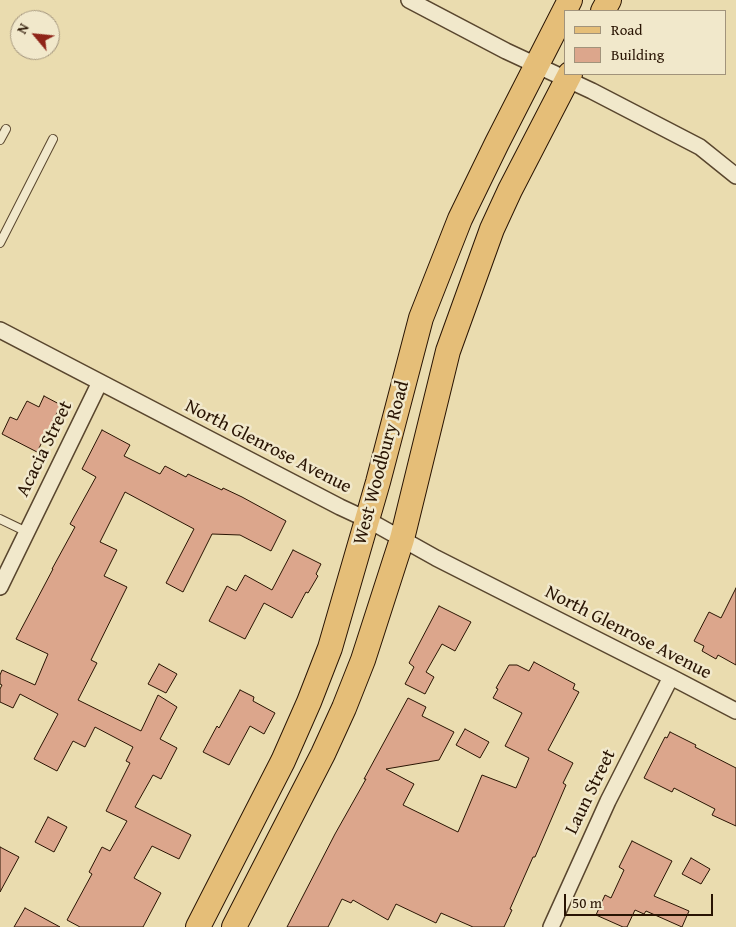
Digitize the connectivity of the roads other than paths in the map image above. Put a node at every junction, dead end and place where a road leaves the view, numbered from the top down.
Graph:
1 (409, 0) edge
2 (564, 11) edge
3 (536, 64) junction
4 (564, 74) edge
5 (569, 76) edge
6 (6, 129) dead end
7 (53, 139) dead end
8 (0, 140) edge
9 (736, 176) edge
10 (0, 243) edge
11 (0, 330) edge
12 (100, 382) junction
13 (0, 519) edge
14 (368, 520) junction
15 (27, 532) junction
16 (402, 539) junction
17 (0, 587) edge
18 (671, 677) junction
19 (734, 710) edge
20 (198, 927) edge
21 (234, 927) edge
22 (551, 927) edge

1 - 3 street
2 - 3 main road, West Woodbury Road
3 - 4 street
3 - 14 main road, West Woodbury Road
5 - 9 street
5 - 16 main road, West Woodbury Road
6 - 8 lane
7 - 10 lane
11 - 12 street, North Glenrose Avenue
12 - 14 street, North Glenrose Avenue
12 - 15 street, Acacia Street
13 - 15 lane
14 - 16 street, North Glenrose Avenue
14 - 20 main road, West Woodbury Road
15 - 17 street, Acacia Street
16 - 18 street, North Glenrose Avenue
16 - 21 main road, West Woodbury Road
18 - 19 street, North Glenrose Avenue
18 - 22 street, Laun Street

